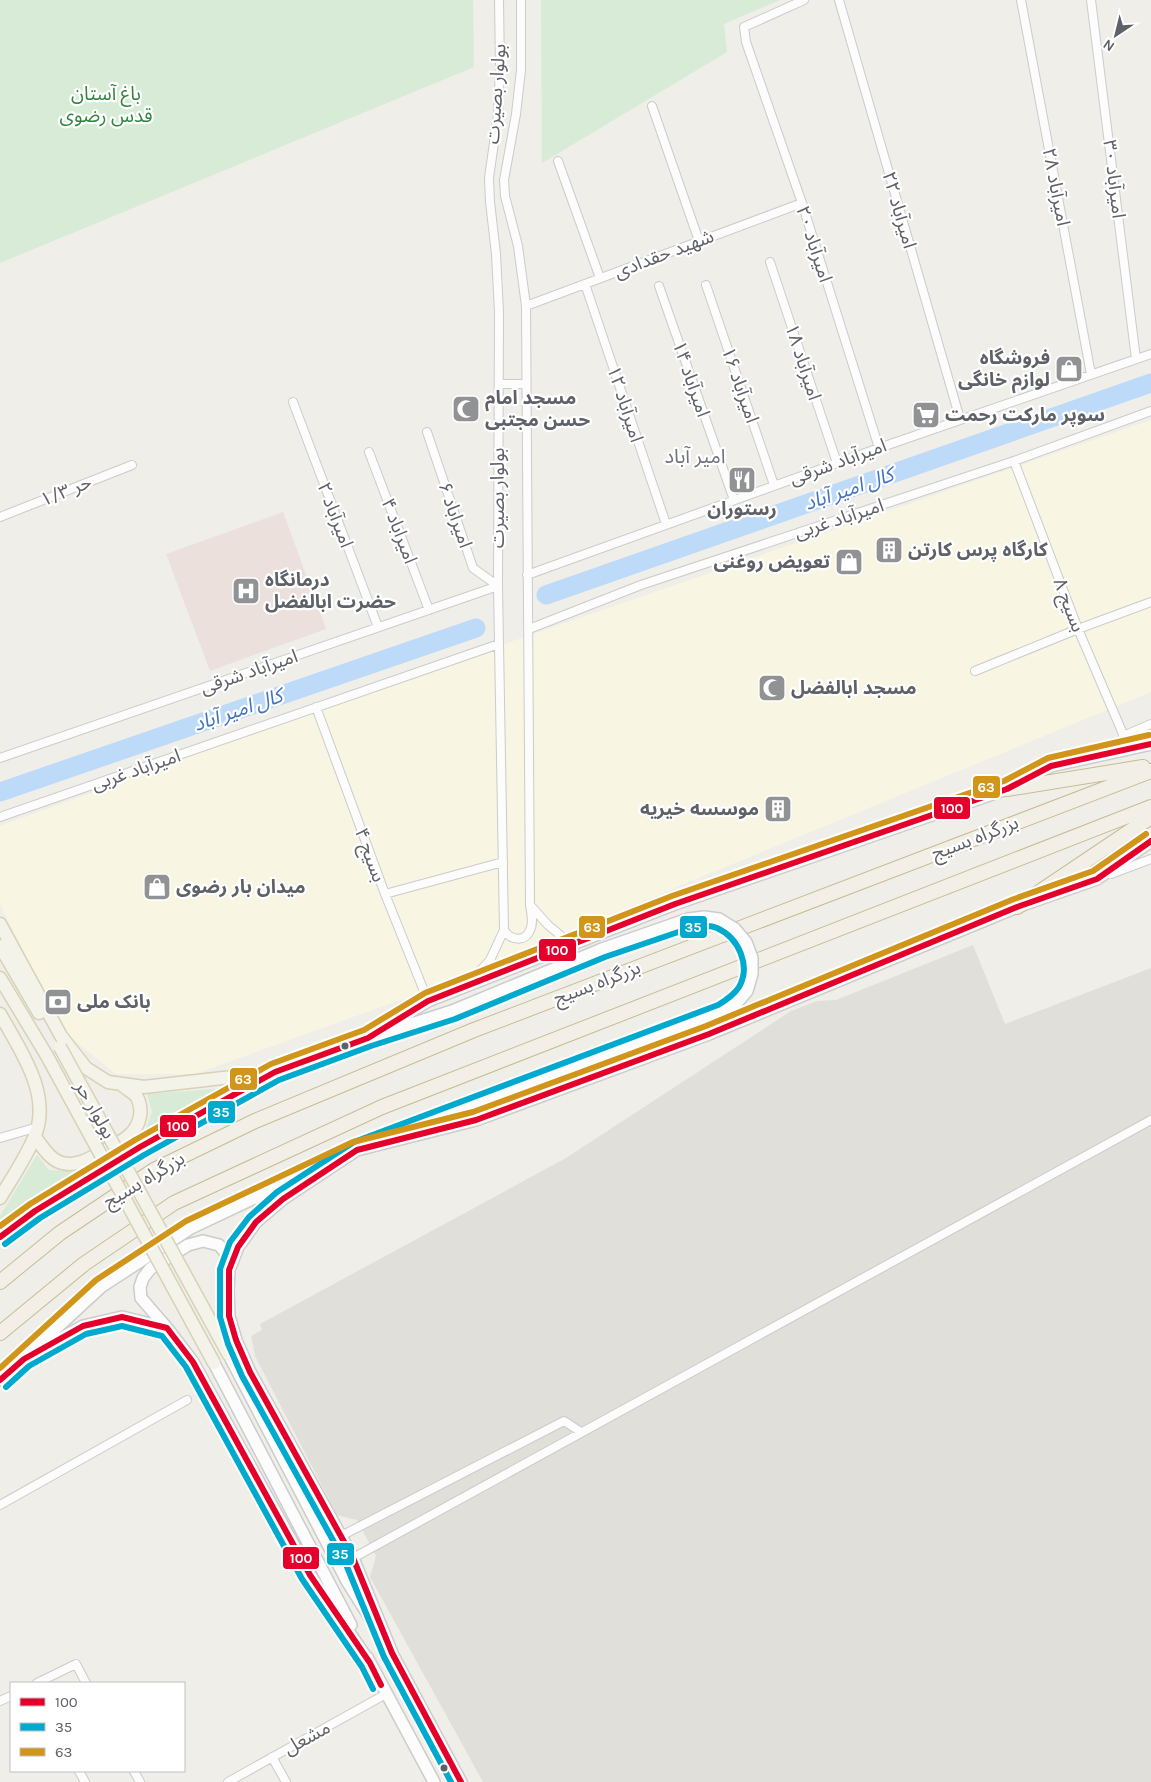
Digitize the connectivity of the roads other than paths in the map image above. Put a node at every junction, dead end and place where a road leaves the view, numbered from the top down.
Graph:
1 (499, 0) edge
2 (521, 0) edge
3 (804, 0) edge
4 (839, 0) edge
5 (1021, 0) edge
6 (1092, 0) edge
7 (652, 106) dead end
8 (558, 161) dead end
9 (802, 203) junction
10 (699, 241) junction
11 (770, 262) dead end
12 (600, 278) junction
13 (585, 284) junction
14 (659, 286) dead end
15 (706, 286) dead end
16 (526, 306) junction
17 (1151, 354) edge
18 (1136, 359) junction
19 (1091, 374) junction
20 (499, 384) junction
21 (526, 384) junction
22 (292, 402) dead end
23 (1151, 411) edge
24 (960, 419) junction
25 (427, 432) dead end
26 (879, 448) junction
27 (369, 452) dead end
28 (1014, 461) junction
29 (837, 463) junction
30 (132, 465) dead end
31 (774, 485) junction
32 (734, 500) junction
33 (0, 518) edge
34 (666, 524) junction
35 (527, 575) junction
36 (498, 586) junction
37 (1151, 602) edge
38 (429, 610) junction
39 (378, 627) junction
40 (529, 629) junction
41 (1078, 629) junction
42 (499, 644) junction
43 (975, 671) dead end
44 (316, 707) junction
45 (1151, 724) edge
46 (1123, 736) junction
47 (1151, 744) edge
48 (1129, 748) junction
49 (0, 758) edge
50 (1151, 766) edge
51 (1151, 770) edge
52 (1007, 789) junction
53 (1151, 807) edge
54 (0, 816) edge
55 (1151, 817) edge
56 (1151, 840) edge
57 (1151, 858) edge
58 (503, 862) junction
59 (1097, 879) junction
60 (385, 894) junction
61 (530, 905) junction
62 (1017, 906) junction
63 (0, 924) edge
64 (504, 930) junction
65 (571, 944) junction
66 (0, 946) edge
67 (0, 978) edge
68 (466, 986) junction
69 (428, 1001) junction
70 (0, 1014) edge
71 (368, 1038) junction
72 (275, 1072) junction
73 (121, 1084) junction
74 (1151, 1120) edge
75 (36, 1132) junction
76 (0, 1138) edge
77 (357, 1150) junction
78 (0, 1198) edge
79 (0, 1237) edge
80 (229, 1270) junction
81 (0, 1282) edge
82 (167, 1328) junction
83 (0, 1334) edge
84 (229, 1355) joint
85 (24, 1359) junction
86 (214, 1363) joint
87 (0, 1380) edge
88 (188, 1400) dead end
89 (581, 1432) junction
90 (0, 1505) edge
91 (341, 1536) junction
92 (353, 1558) junction
93 (392, 1653) junction
94 (370, 1663) junction
95 (39, 1682) edge
96 (85, 1682) edge
97 (386, 1694) junction
98 (272, 1757) junction
99 (228, 1782) edge
100 (286, 1782) edge
101 (434, 1782) edge
102 (461, 1782) edge

1 - 20 street, بولوار بصیرت
2 - 16 street, بولوار بصیرت
3 - 9 street, امیرآباد ۲۰
4 - 24 street, امیرآباد ۲۲
5 - 19 street, امیرآباد ۲۸
6 - 18 street, امیرآباد ۳۰
7 - 10 street
8 - 12 street
9 - 10 street, شهید حقدادی
9 - 26 street, امیرآباد ۲۰
10 - 12 street, شهید حقدادی
11 - 29 street, امیرآباد ۱۸
12 - 13 street, شهید حقدادی
13 - 16 street, شهید حقدادی
13 - 34 street, امیرآباد ۱۲
14 - 32 street, امیرآباد ۱۴
15 - 31 street, امیرآباد ۱۶
16 - 21 street, بولوار بصیرت
17 - 18 street, امیرآباد شرقی
18 - 19 street, امیرآباد شرقی
19 - 24 street, امیرآباد شرقی
20 - 21 street
20 - 36 street, بولوار بصیرت
21 - 35 street, بولوار بصیرت
22 - 39 street, امیرآباد ۲
23 - 28 street, امیرآباد غربی
24 - 26 street, امیرآباد شرقی
25 - 36 street, امیراباد ۶
26 - 29 street, امیرآباد شرقی
27 - 38 street, امیراباد ۴
28 - 40 street, امیرآباد غربی
28 - 41 street, بسیج ۸
29 - 31 street, امیرآباد شرقی
30 - 33 street, حر ۱/۳
31 - 32 street, امیرآباد شرقی
32 - 34 street, امیرآباد شرقی
34 - 35 street, امیرآباد شرقی
35 - 40 street, بولوار بصیرت
36 - 38 street, امیرآباد شرقی
36 - 42 street, بولوار بصیرت
37 - 41 street
38 - 39 street, امیرآباد شرقی
39 - 49 street, امیرآباد شرقی
40 - 61 street, بولوار بصیرت
41 - 43 street
41 - 46 street, بسیج ۸
42 - 44 street, امیرآباد غربی
42 - 58 street, بولوار بصیرت
44 - 54 street, امیرآباد غربی
44 - 60 street, بسیج ۴
45 - 46 street
46 - 48 street, بسیج ۸
47 - 48 main road
48 - 52 main road
50 - 52 highway
51 - 81 highway, بزرگراه بسیج
52 - 65 main road
53 - 83 highway, بزرگراه بسیج
55 - 62 highway
56 - 59 main road
57 - 59 street
58 - 60 street
58 - 64 street, بولوار بصیرت
59 - 62 main road
60 - 69 street, بسیج ۴
61 - 64 street, بولوار بصیرت
61 - 65 street
62 - 77 main road
63 - 73 main road
64 - 68 street, بولوار بصیرت
65 - 68 main road
66 - 84 main road, بولوار حر, bridge
67 - 86 main road, بولوار حر, bridge
68 - 69 main road
69 - 71 main road
70 - 75 main road
71 - 72 main road
71 - 77 main road, bridge
72 - 73 main road
72 - 79 main road
73 - 75 main road
74 - 89 street
75 - 76 street
75 - 78 main road
77 - 80 main road
77 - 85 main road
80 - 82 main road
80 - 91 main road
82 - 85 main road
82 - 94 main road
84 - 93 main road
85 - 87 main road
86 - 94 main road
88 - 90 street
89 - 91 street
89 - 92 street
91 - 92 main road
92 - 93 main road
93 - 102 main road
94 - 97 main road
95 - 96 street
97 - 98 street, مشعل
97 - 101 main road
98 - 99 street, مشعل
98 - 100 street

